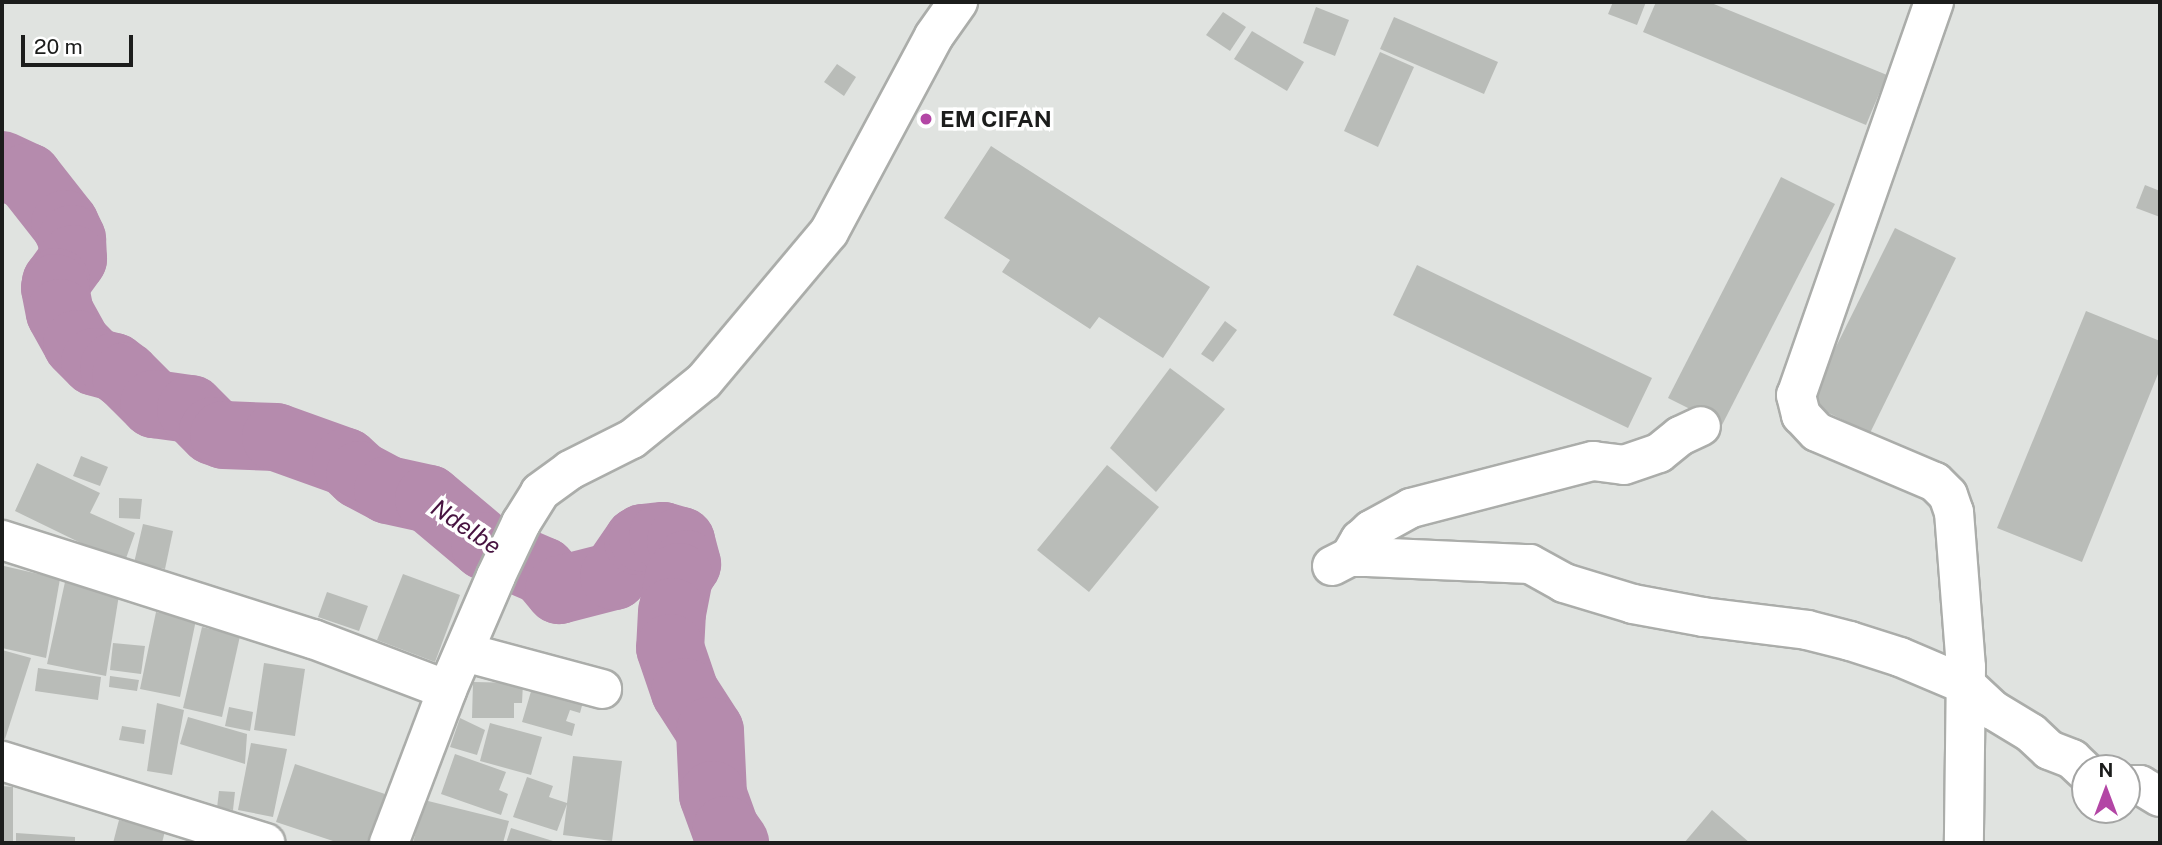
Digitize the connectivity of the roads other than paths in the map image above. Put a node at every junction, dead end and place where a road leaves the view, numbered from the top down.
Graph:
1 (958, 2) edge
2 (1934, 2) edge
3 (1701, 426) dead end
4 (2, 540) edge
5 (464, 652) junction
6 (1966, 685) junction
7 (603, 689) dead end
8 (447, 690) junction
9 (2, 761) edge
10 (2071, 762) edge
11 (2141, 786) edge
12 (2160, 797) edge
13 (266, 843) edge
14 (389, 843) edge
15 (1964, 843) edge

1 - 5 street
2 - 6 street
3 - 6 street
4 - 8 street
5 - 7 street
5 - 8 street
6 - 10 street
6 - 15 street
8 - 14 street
9 - 13 street
11 - 12 street

